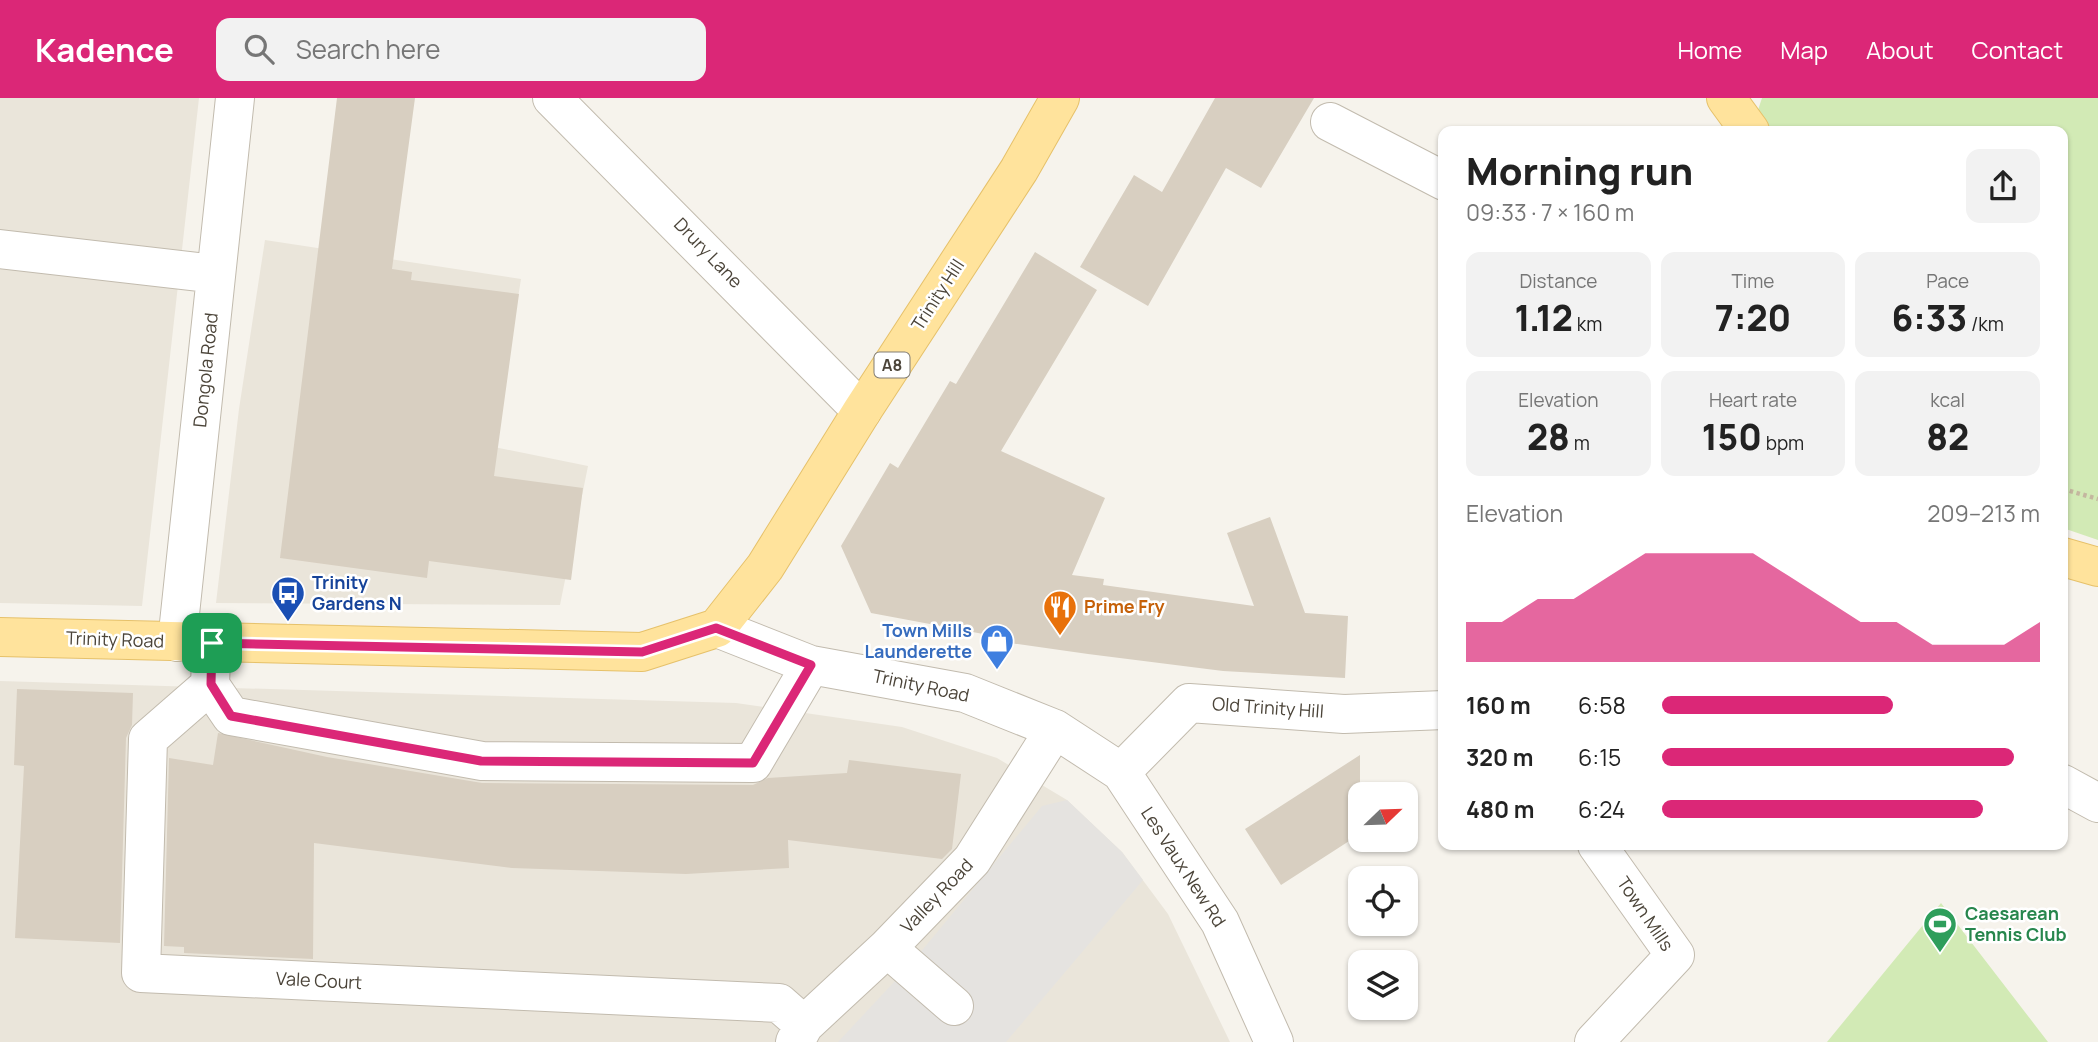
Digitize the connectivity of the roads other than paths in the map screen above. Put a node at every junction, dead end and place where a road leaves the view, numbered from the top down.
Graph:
1 (235, 98) edge
2 (552, 98) edge
3 (1060, 98) edge
4 (1726, 98) edge
5 (1329, 122) dead end
6 (1746, 126) edge
7 (1438, 178) edge
8 (0, 249) edge
9 (216, 274) junction
10 (862, 411) junction
11 (2068, 558) edge
12 (2098, 567) edge
13 (716, 628) junction
14 (0, 637) edge
15 (195, 642) junction
16 (811, 665) junction
17 (211, 684) junction
18 (1438, 709) edge
19 (1055, 729) junction
20 (1121, 772) junction
21 (2068, 787) edge
22 (2098, 803) edge
23 (1601, 850) edge
24 (887, 948) junction
25 (954, 1006) dead end
26 (800, 1033) edge
27 (1274, 1042) edge
28 (1594, 1042) edge

1 - 9 street, Dongola Road
2 - 10 street, Drury Lane
3 - 10 main road, Trinity Hill / A8
4 - 6 main road
5 - 7 street
8 - 9 street
9 - 15 street, Dongola Road
10 - 13 main road, Trinity Hill / A8
11 - 12 main road
13 - 15 main road, Trinity Road
13 - 16 street, Trinity Road
14 - 15 main road, Trinity Road
15 - 17 street, Dongola Road
16 - 17 street
16 - 19 street, Trinity Road
17 - 26 street, Vale Court
18 - 20 street, Old Trinity Hill
19 - 20 street, Trinity Road
19 - 24 street, Valley Road
20 - 27 street, Les Vaux New Rd
21 - 22 street
23 - 28 street, Town Mills
24 - 25 street
24 - 26 street, Valley Road

